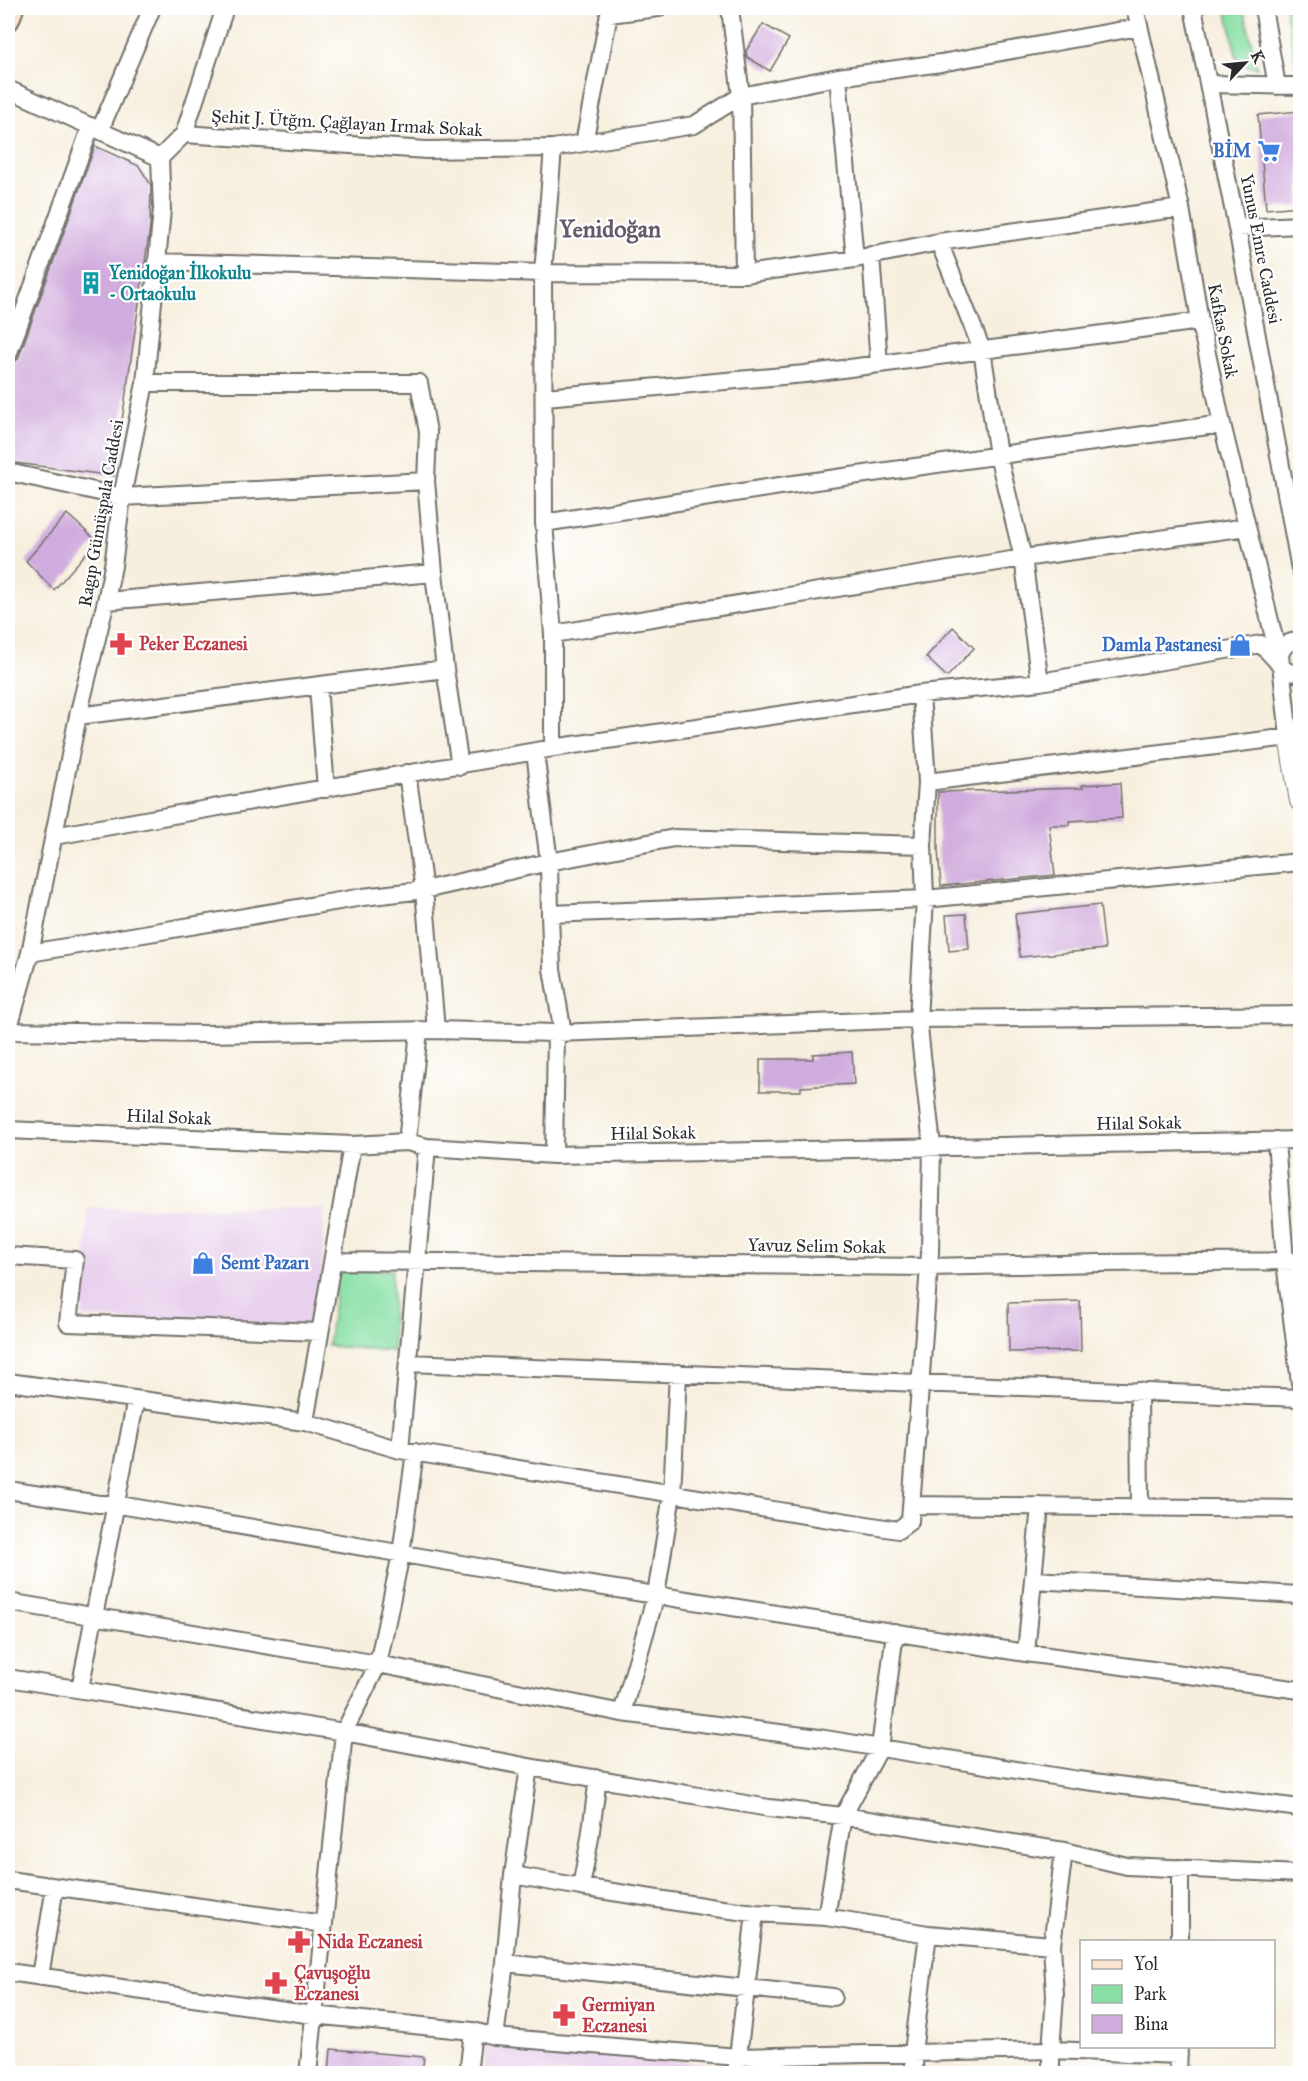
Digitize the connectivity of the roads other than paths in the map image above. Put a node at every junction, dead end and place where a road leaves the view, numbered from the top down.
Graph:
1 (12, 8) edge
2 (152, 8) edge
3 (225, 8) edge
4 (658, 8) edge
5 (730, 8) edge
6 (1135, 8) edge
7 (1193, 8) edge
8 (1263, 8) edge
9 (8, 18) edge
10 (1139, 27) junction
11 (838, 76) junction
12 (1209, 84) junction
13 (1277, 86) junction
14 (1300, 86) edge
15 (8, 89) edge
16 (741, 96) junction
17 (95, 128) junction
18 (184, 134) junction
19 (584, 143) junction
20 (553, 148) junction
21 (160, 158) junction
22 (1181, 208) junction
23 (1300, 225) edge
24 (1237, 228) junction
25 (939, 242) junction
26 (863, 257) junction
27 (156, 262) junction
28 (543, 273) junction
29 (744, 274) junction
30 (1200, 321) junction
31 (11, 334) edge
32 (982, 350) junction
33 (8, 355) edge
34 (879, 364) junction
35 (145, 383) junction
36 (545, 397) junction
37 (1222, 424) junction
38 (998, 455) junction
39 (8, 472) edge
40 (426, 481) junction
41 (122, 497) junction
42 (544, 522) junction
43 (1247, 527) junction
44 (1023, 558) junction
45 (1300, 569) edge
46 (434, 573) junction
47 (106, 601) junction
48 (553, 634) junction
49 (1300, 641) edge
50 (1280, 662) junction
51 (445, 669) junction
52 (1300, 673) edge
53 (1040, 682) junction
54 (318, 686) junction
55 (921, 694) junction
56 (78, 716) junction
57 (1290, 736) junction
58 (553, 748) junction
59 (535, 752) junction
60 (460, 766) junction
61 (407, 772) junction
62 (927, 782) junction
63 (326, 789) junction
64 (1300, 801) edge
65 (54, 836) junction
66 (923, 845) junction
67 (549, 862) junction
68 (1300, 862) edge
69 (423, 890) junction
70 (925, 899) junction
71 (550, 914) junction
72 (30, 953) junction
73 (1300, 1015) edge
74 (918, 1019) junction
75 (436, 1030) junction
76 (8, 1031) edge
77 (419, 1031) junction
78 (560, 1033) junction
79 (8, 1130) edge
80 (1276, 1140) junction
81 (1300, 1140) edge
82 (407, 1142) junction
83 (352, 1145) junction
84 (932, 1146) junction
85 (427, 1147) junction
86 (554, 1155) junction
87 (8, 1256) edge
88 (333, 1261) junction
89 (417, 1261) junction
90 (1293, 1262) edge
91 (929, 1267) junction
92 (320, 1332) junction
93 (408, 1363) junction
94 (678, 1373) junction
95 (8, 1382) edge
96 (920, 1382) junction
97 (1300, 1383) edge
98 (1139, 1391) junction
99 (1300, 1398) edge
100 (136, 1399) junction
101 (305, 1422) junction
102 (407, 1451) junction
103 (8, 1490) edge
104 (672, 1494) junction
105 (114, 1504) junction
106 (911, 1505) junction
107 (1040, 1506) junction
108 (1140, 1507) junction
109 (1300, 1509) edge
110 (401, 1554) junction
111 (1033, 1580) junction
112 (656, 1595) junction
113 (1300, 1595) edge
114 (8, 1602) edge
115 (94, 1617) junction
116 (895, 1632) junction
117 (1026, 1653) junction
118 (378, 1664) junction
119 (8, 1678) edge
120 (80, 1689) junction
121 (1300, 1690) edge
122 (622, 1713) junction
123 (344, 1732) junction
124 (880, 1748) junction
125 (529, 1767) junction
126 (598, 1778) junction
127 (1300, 1808) edge
128 (843, 1816) junction
129 (1064, 1851) junction
130 (1180, 1868) junction
131 (513, 1875) junction
132 (1300, 1875) edge
133 (8, 1880) edge
134 (55, 1887) junction
135 (581, 1887) junction
136 (755, 1913) junction
137 (826, 1917) junction
138 (324, 1924) junction
139 (928, 1934) junction
140 (1180, 1940) edge
141 (1052, 1945) junction
142 (505, 1963) junction
143 (8, 1972) edge
144 (40, 1976) junction
145 (746, 1988) junction
146 (833, 1997) dead end
147 (313, 2015) junction
148 (472, 2031) junction
149 (495, 2037) junction
150 (1051, 2050) junction
151 (1179, 2051) edge
152 (913, 2052) junction
153 (737, 2065) edge
154 (308, 2073) edge
155 (468, 2073) edge
156 (915, 2073) edge
157 (1051, 2073) edge
158 (1178, 2073) edge

1 - 9 main road
2 - 17 street
3 - 18 street
4 - 19 street
5 - 16 street
6 - 10 street, Kafkas Sokak
7 - 12 street, Yunus Emre Caddesi
8 - 13 street
10 - 11 street, Şehit J. Ütğm. Çağlayan Irmak Sokak
10 - 22 street, Kafkas Sokak
11 - 16 street, Şehit J. Ütğm. Çağlayan Irmak Sokak
11 - 26 street
12 - 13 street
12 - 24 street, Yunus Emre Caddesi
13 - 14 street
15 - 17 street
16 - 19 street, Şehit J. Ütğm. Çağlayan Irmak Sokak
16 - 29 street
17 - 21 street
17 - 31 street
18 - 20 street, Şehit J. Ütğm. Çağlayan Irmak Sokak
18 - 21 street
19 - 20 street, Şehit J. Ütğm. Çağlayan Irmak Sokak
20 - 28 street
21 - 27 street, Ragıp Gümüşpala Caddesi
22 - 25 street
22 - 30 street, Kafkas Sokak
23 - 24 street
24 - 45 street, Yunus Emre Caddesi
25 - 26 street
25 - 32 street
26 - 29 street
26 - 34 street
27 - 28 street
27 - 35 street, Ragıp Gümüşpala Caddesi
28 - 29 street
28 - 36 street
30 - 32 street
30 - 37 street, Kafkas Sokak
31 - 33 street
32 - 34 street
32 - 38 street
34 - 36 street
35 - 40 street
35 - 41 street, Ragıp Gümüşpala Caddesi
36 - 42 street
37 - 38 street
37 - 43 street, Kafkas Sokak
38 - 42 street
38 - 44 street
39 - 41 street
40 - 41 street
40 - 46 street
41 - 47 street, Ragıp Gümüşpala Caddesi
42 - 48 street
43 - 44 street
43 - 50 street, Kafkas Sokak
44 - 48 street
44 - 53 street
46 - 47 street
46 - 51 street
47 - 56 street, Ragıp Gümüşpala Caddesi
48 - 58 street
49 - 50 street
50 - 52 street
50 - 53 street
50 - 57 street, Kafkas Sokak
51 - 54 street
51 - 60 street
53 - 55 street
54 - 56 street
54 - 63 street
55 - 58 street
55 - 62 street
56 - 65 street, Ragıp Gümüşpala Caddesi
57 - 62 street
57 - 64 street
58 - 59 street
59 - 60 street
59 - 67 street
60 - 61 street
61 - 63 street
61 - 69 street
62 - 66 street
63 - 65 street
65 - 72 street, Ragıp Gümüşpala Caddesi
66 - 67 street
66 - 70 street
67 - 69 street
67 - 71 street
68 - 70 street
69 - 72 street
69 - 75 street
70 - 71 street
70 - 74 street
71 - 78 street
72 - 76 street, Ragıp Gümüşpala Caddesi
73 - 74 street
74 - 78 street
74 - 84 street
75 - 77 street
75 - 78 street
76 - 77 street
77 - 82 street
78 - 86 street
79 - 83 street, Hilal Sokak
80 - 81 street, Hilal Sokak
80 - 84 street, Hilal Sokak
80 - 90 street
82 - 83 street, Hilal Sokak
82 - 85 street, Hilal Sokak
83 - 88 street
84 - 86 street, Hilal Sokak
84 - 91 street
85 - 86 street, Hilal Sokak
85 - 89 street
87 - 92 street
88 - 89 street, Yavuz Selim Sokak
88 - 92 street
89 - 91 street, Yavuz Selim Sokak
89 - 93 street
90 - 91 street, Yavuz Selim Sokak
90 - 97 street
91 - 96 street
92 - 101 street
93 - 94 street
93 - 102 street
94 - 96 street
94 - 104 street
95 - 100 street
96 - 98 street
96 - 106 street
98 - 99 street
98 - 108 street
100 - 101 street
100 - 105 street
101 - 102 street
102 - 104 street
102 - 110 street
103 - 105 street
104 - 106 street
104 - 112 street
105 - 110 street
105 - 115 street
106 - 107 street
107 - 108 street
107 - 111 street
108 - 109 street
110 - 112 street
110 - 118 street
111 - 113 street
111 - 117 street
112 - 116 street
112 - 122 street
114 - 115 street
115 - 118 street
115 - 120 street
116 - 117 street
116 - 124 street
117 - 121 street
118 - 122 street
118 - 123 street
119 - 120 street
120 - 123 street
122 - 124 street
123 - 125 street
123 - 138 street
124 - 127 street
124 - 128 street
125 - 126 street
125 - 131 street
126 - 128 street
126 - 135 street
128 - 129 street
128 - 137 street
129 - 130 street
129 - 141 street
130 - 132 street
130 - 140 street
131 - 135 street
131 - 142 street
133 - 134 street
134 - 138 street
134 - 144 street
135 - 136 street
136 - 137 street
136 - 145 street
137 - 139 street
138 - 147 street
139 - 141 street
139 - 152 street
141 - 150 street
142 - 145 street
142 - 149 street
143 - 144 street
144 - 147 street
145 - 146 street
145 - 153 street
147 - 148 street
147 - 154 street
148 - 149 street
148 - 155 street
149 - 153 street
150 - 151 street
150 - 152 street
150 - 157 street
151 - 158 street
152 - 153 street
152 - 156 street

